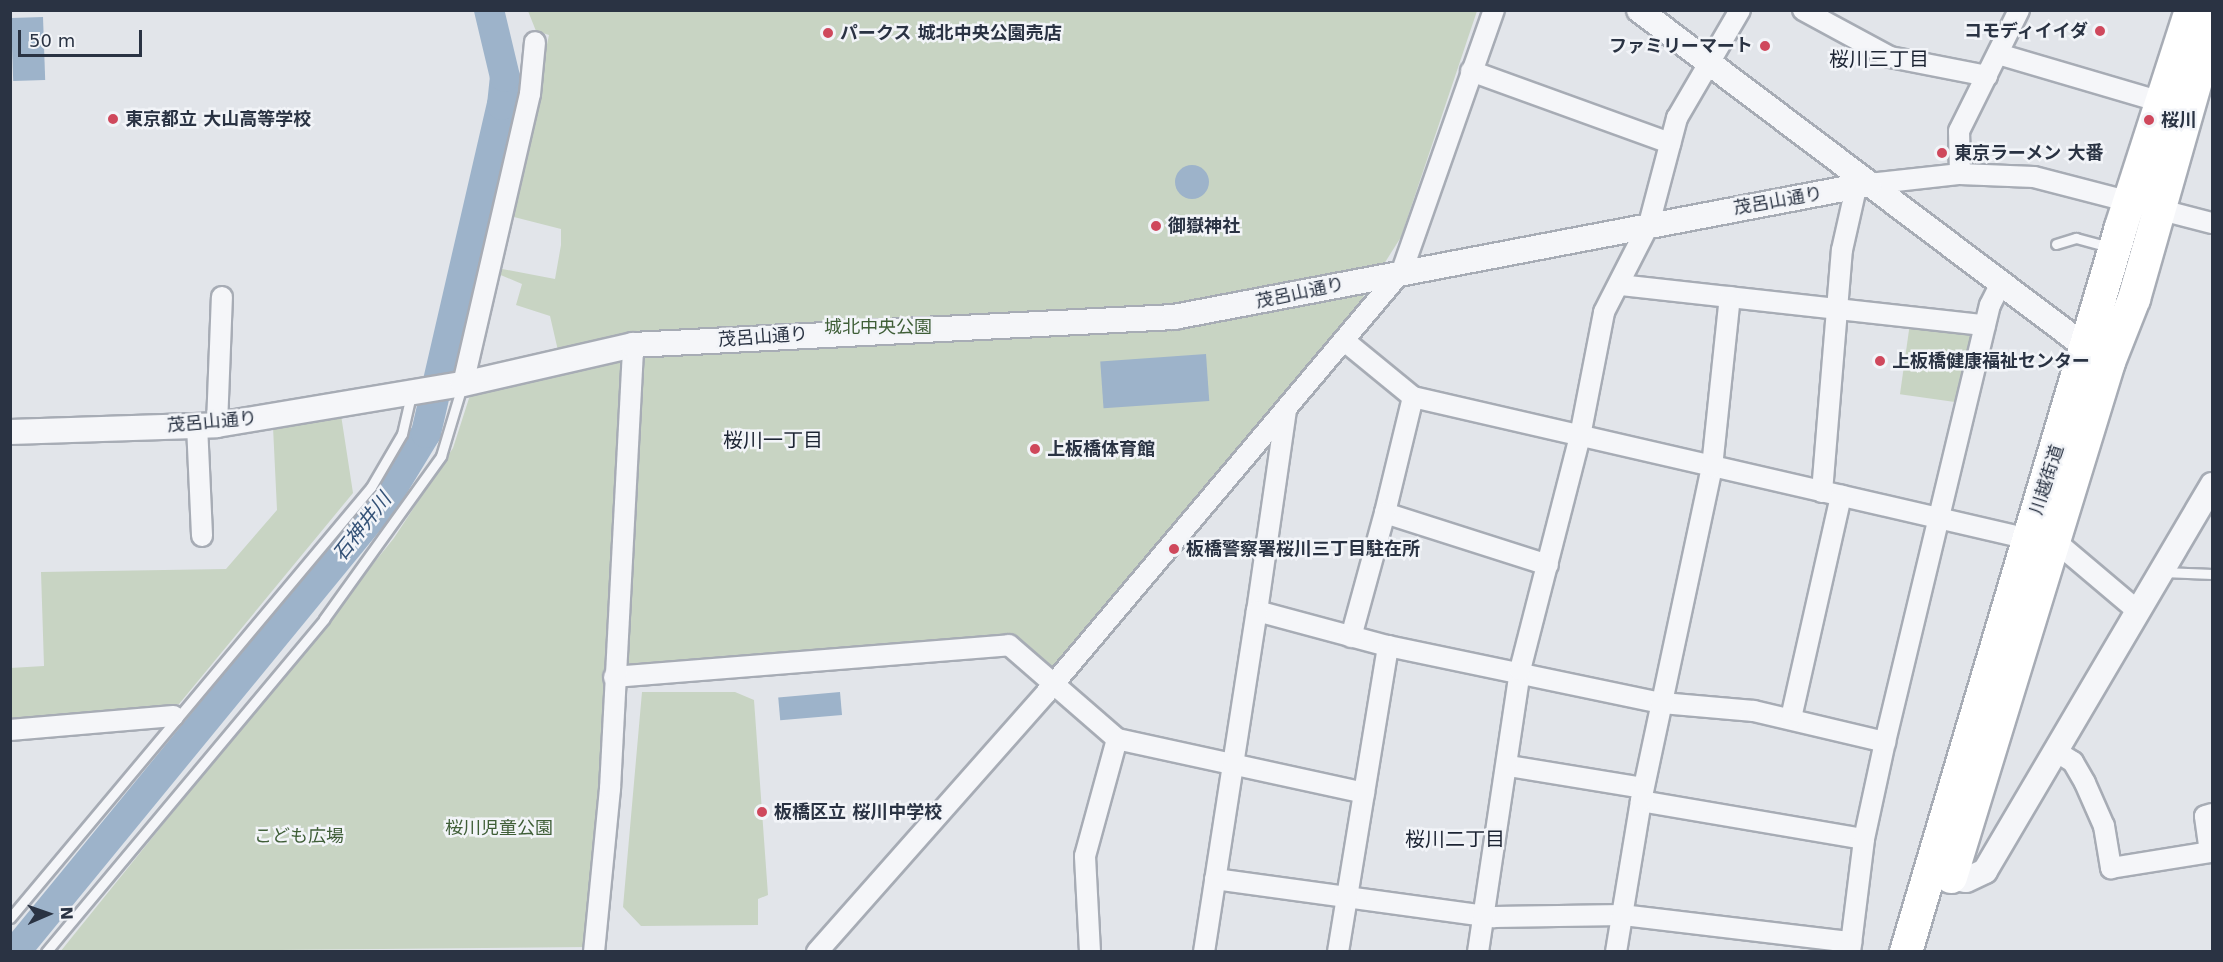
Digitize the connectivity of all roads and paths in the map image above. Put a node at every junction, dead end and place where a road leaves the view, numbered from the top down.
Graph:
1 (1494, 10) edge
2 (1639, 10) edge
3 (1740, 10) edge
4 (1803, 10) edge
5 (2019, 10) edge
6 (2191, 10) edge
7 (2212, 26) edge
8 (535, 42) dead end
9 (1998, 54) junction
10 (1708, 63) junction
11 (1471, 71) junction
12 (1987, 76) junction
13 (2165, 103) junction
14 (1670, 143) junction
15 (1960, 174) junction
16 (1862, 186) junction
17 (2144, 207) junction
18 (2212, 222) edge
19 (1649, 224) junction
20 (2056, 244) dead end
21 (2115, 249) junction
22 (1402, 271) junction
23 (1620, 285) junction
24 (2000, 285) junction
25 (222, 297) dead end
26 (1730, 297) junction
27 (1837, 309) junction
28 (1985, 325) junction
29 (1346, 342) junction
30 (633, 345) junction
31 (2098, 357) junction
32 (463, 384) junction
33 (412, 393) junction
34 (1413, 397) junction
35 (1286, 410) junction
36 (207, 425) junction
37 (10, 432) edge
38 (1580, 436) junction
39 (1712, 467) junction
40 (2212, 485) edge
41 (1831, 494) junction
42 (1385, 513) junction
43 (1940, 519) junction
44 (202, 536) dead end
45 (2042, 540) junction
46 (1548, 565) junction
47 (2160, 571) junction
48 (2212, 574) edge
49 (1257, 611) junction
50 (2139, 612) junction
51 (1351, 637) junction
52 (1388, 646) junction
53 (1520, 670) junction
54 (614, 677) junction
55 (1054, 683) junction
56 (1662, 703) junction
57 (1791, 718) junction
58 (177, 719) junction
59 (10, 730) edge
60 (1117, 739) junction
61 (1885, 741) junction
62 (2057, 752) junction
63 (1232, 764) junction
64 (1509, 766) junction
65 (1364, 793) junction
66 (1642, 794) junction
67 (2212, 814) edge
68 (1864, 839) junction
69 (1940, 876) junction
70 (1215, 879) junction
71 (1347, 897) junction
72 (1623, 915) junction
73 (1484, 916) junction
74 (10, 918) edge
75 (1791, 943) edge
76 (1851, 946) edge
77 (46, 951) edge
78 (594, 951) edge
79 (817, 951) edge
80 (1090, 951) edge
81 (1204, 951) edge
82 (1338, 951) edge
83 (1478, 951) edge
84 (1617, 951) edge
85 (1906, 951) edge
86 (1929, 951) edge

1 - 11 street
2 - 10 street
3 - 10 street
4 - 12 street
5 - 9 street
6 - 13 highway, 川越街道
7 - 17 highway, 川越街道
8 - 32 street
9 - 12 street
9 - 13 street
10 - 14 street
10 - 16 street
11 - 14 street
11 - 22 street
12 - 15 street
13 - 17 highway, 川越街道
14 - 19 street
15 - 16 street, 茂呂山通り
15 - 17 street, 茂呂山通り
16 - 19 street, 茂呂山通り
16 - 24 street
16 - 27 street
17 - 18 street, 茂呂山通り
17 - 21 highway, 川越街道
17 - 31 highway, 川越街道
19 - 22 street, 茂呂山通り
19 - 23 street
20 - 21 lane
21 - 31 highway, 川越街道
22 - 29 street
22 - 30 street, 茂呂山通り
23 - 26 street
23 - 38 street
24 - 28 street
24 - 31 street
25 - 36 street
26 - 27 street
26 - 39 street
27 - 28 street
27 - 41 street
28 - 43 street
29 - 34 street
29 - 35 street
30 - 32 street, 茂呂山通り
30 - 54 street
31 - 45 highway, 川越街道
32 - 33 street, 茂呂山通り
32 - 77 lane
33 - 36 street, 茂呂山通り
33 - 58 lane
34 - 38 street
34 - 42 street
35 - 49 street
35 - 55 street
36 - 37 street, 茂呂山通り
36 - 44 street
38 - 39 street
38 - 46 street
39 - 41 street
39 - 56 street
40 - 47 street
41 - 43 street
41 - 57 street
42 - 46 street
42 - 51 street
43 - 45 street
43 - 61 street
45 - 50 street
45 - 69 highway, 川越街道
46 - 53 street
47 - 48 lane
47 - 50 street
49 - 51 street
49 - 63 street
50 - 62 street
51 - 52 street
52 - 53 street
52 - 65 street
53 - 56 street
53 - 64 street
54 - 55 street
54 - 78 street
55 - 60 street
55 - 79 street
56 - 57 street
56 - 66 street
57 - 61 street
58 - 59 street
58 - 74 lane
60 - 63 street
60 - 80 street
61 - 68 street
62 - 67 street
62 - 69 street
63 - 65 street
63 - 70 street
64 - 66 street
64 - 73 street
65 - 71 street
66 - 68 street
66 - 72 street
68 - 76 street
69 - 85 highway, 川越街道
69 - 86 highway, 川越街道
70 - 71 street
70 - 81 street
71 - 73 street
71 - 82 street
72 - 73 street
72 - 75 street
72 - 84 street
73 - 83 street
75 - 76 street

